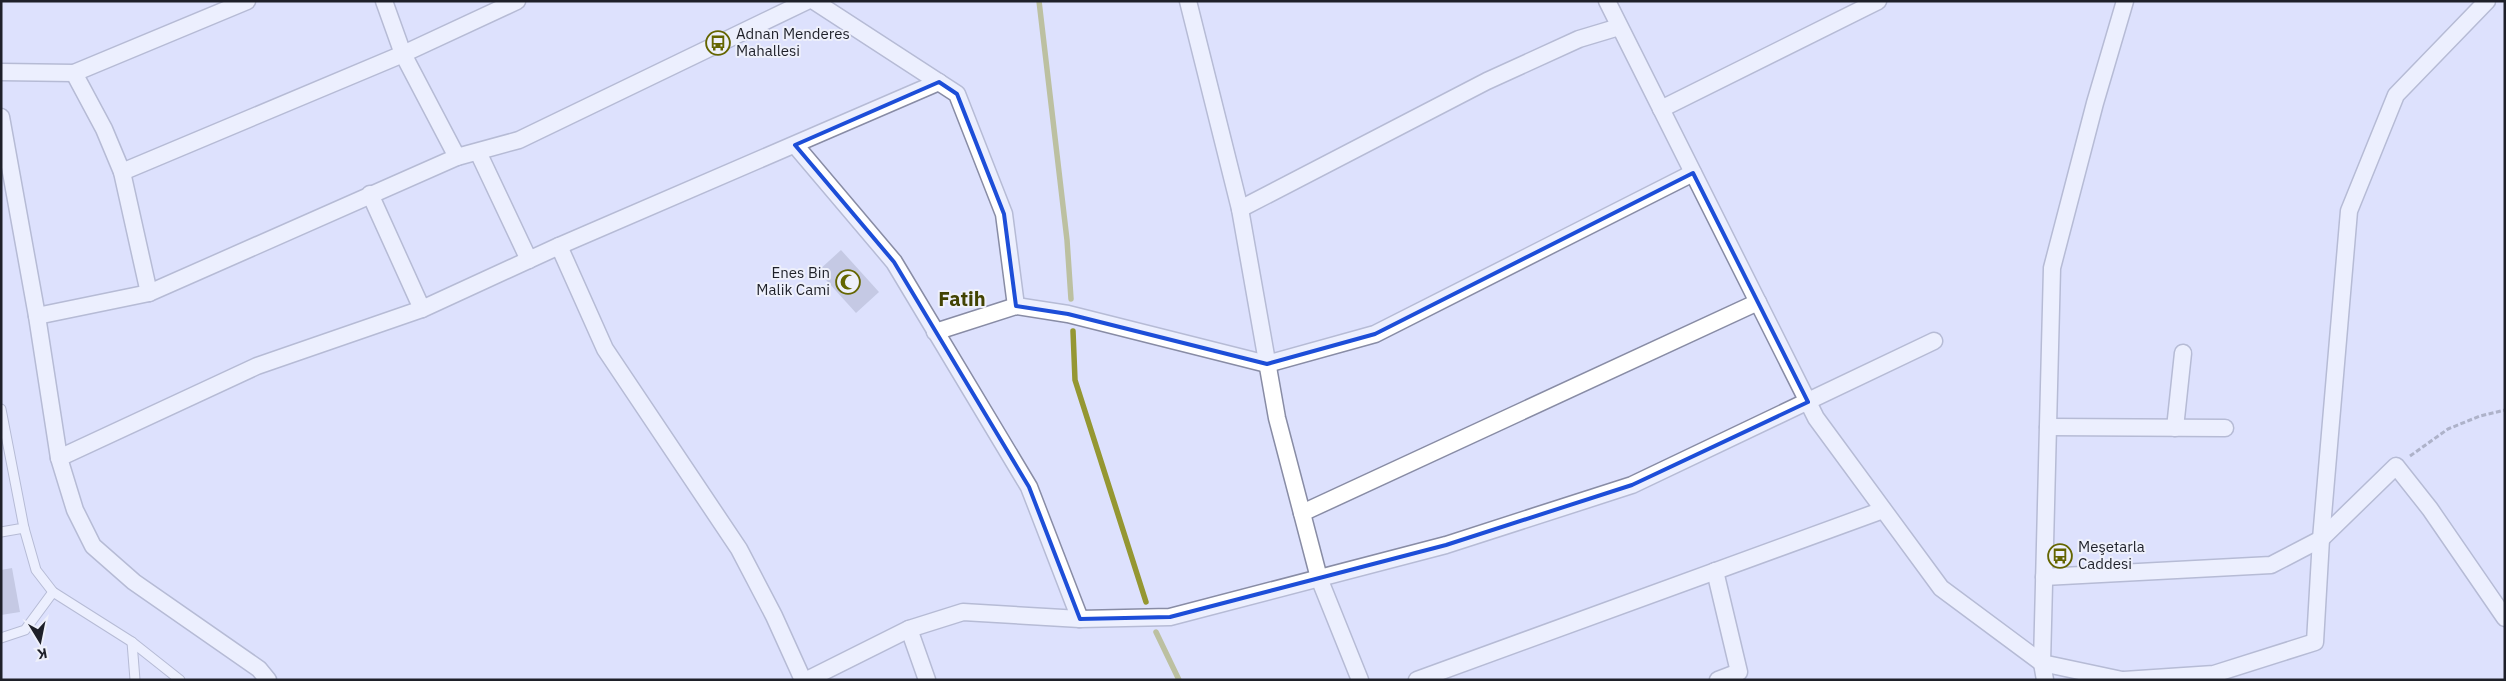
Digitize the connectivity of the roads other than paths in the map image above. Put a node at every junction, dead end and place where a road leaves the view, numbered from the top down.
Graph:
1 (247, 1) edge
2 (384, 1) edge
3 (517, 1) edge
4 (807, 1) edge
5 (814, 1) edge
6 (1188, 1) edge
7 (1878, 1) edge
8 (2126, 1) edge
9 (2487, 1) edge
10 (1609, 2) edge
11 (1620, 27) junction
12 (403, 54) junction
13 (1, 72) edge
14 (74, 72) junction
15 (939, 82) junction
16 (1661, 109) junction
17 (1, 117) edge
18 (794, 145) junction
19 (478, 152) junction
20 (457, 157) junction
21 (122, 172) junction
22 (1693, 172) junction
23 (370, 194) junction
24 (1240, 209) junction
25 (559, 246) junction
26 (530, 260) junction
27 (149, 293) junction
28 (1758, 302) junction
29 (1016, 306) junction
30 (422, 309) junction
31 (37, 316) junction
32 (936, 332) junction
33 (1934, 341) dead end
34 (2183, 353) dead end
35 (1267, 364) junction
36 (1808, 402) junction
37 (1, 409) edge
38 (3, 421) edge
39 (2048, 427) junction
40 (2175, 428) junction
41 (2225, 428) dead end
42 (59, 458) junction
43 (1883, 510) junction
44 (1302, 513) junction
45 (24, 528) junction
46 (1, 532) edge
47 (2321, 539) junction
48 (1715, 572) junction
49 (2044, 577) junction
50 (1319, 578) junction
51 (53, 592) junction
52 (2505, 618) edge
53 (1080, 620) junction
54 (909, 629) junction
55 (1, 638) edge
56 (132, 642) junction
57 (2042, 663) junction
58 (2188, 678) edge
59 (135, 680) edge
60 (180, 680) edge
61 (268, 680) edge
62 (805, 680) edge
63 (927, 680) edge
64 (1360, 680) edge
65 (1417, 680) edge
66 (1718, 680) edge
67 (2045, 680) edge
68 (2123, 680) edge

1 - 14 street
2 - 12 street
3 - 12 street
4 - 19 street
5 - 15 street
6 - 24 street
7 - 16 street
8 - 39 street
9 - 47 street
10 - 11 street
11 - 16 street
11 - 24 street
12 - 20 street
12 - 21 street
13 - 14 street
14 - 21 street
15 - 18 street
15 - 29 street
16 - 22 street
17 - 31 street
18 - 25 street
18 - 32 street
19 - 20 street
19 - 26 street
20 - 23 street
21 - 27 street
22 - 28 street
22 - 35 street
23 - 27 street
23 - 30 street
24 - 35 street
25 - 26 street
25 - 62 street
26 - 30 street
27 - 31 street
28 - 36 street
28 - 44 street
29 - 32 street
29 - 35 street
30 - 42 street
31 - 42 street
32 - 53 street
33 - 36 street
34 - 40 street
35 - 44 street
36 - 43 street
36 - 50 street
37 - 38 lane
38 - 45 lane
39 - 40 street
39 - 49 street
40 - 41 street
42 - 61 street
43 - 48 street
43 - 57 street
44 - 50 street
45 - 46 lane
45 - 51 lane
47 - 49 street
47 - 52 street
47 - 58 street
48 - 65 street
48 - 66 street
49 - 57 street
50 - 53 street
50 - 64 street
51 - 55 lane
51 - 56 lane
53 - 54 street
54 - 62 street
54 - 63 street
56 - 59 lane
56 - 60 lane
57 - 67 street
57 - 68 street
58 - 68 street

